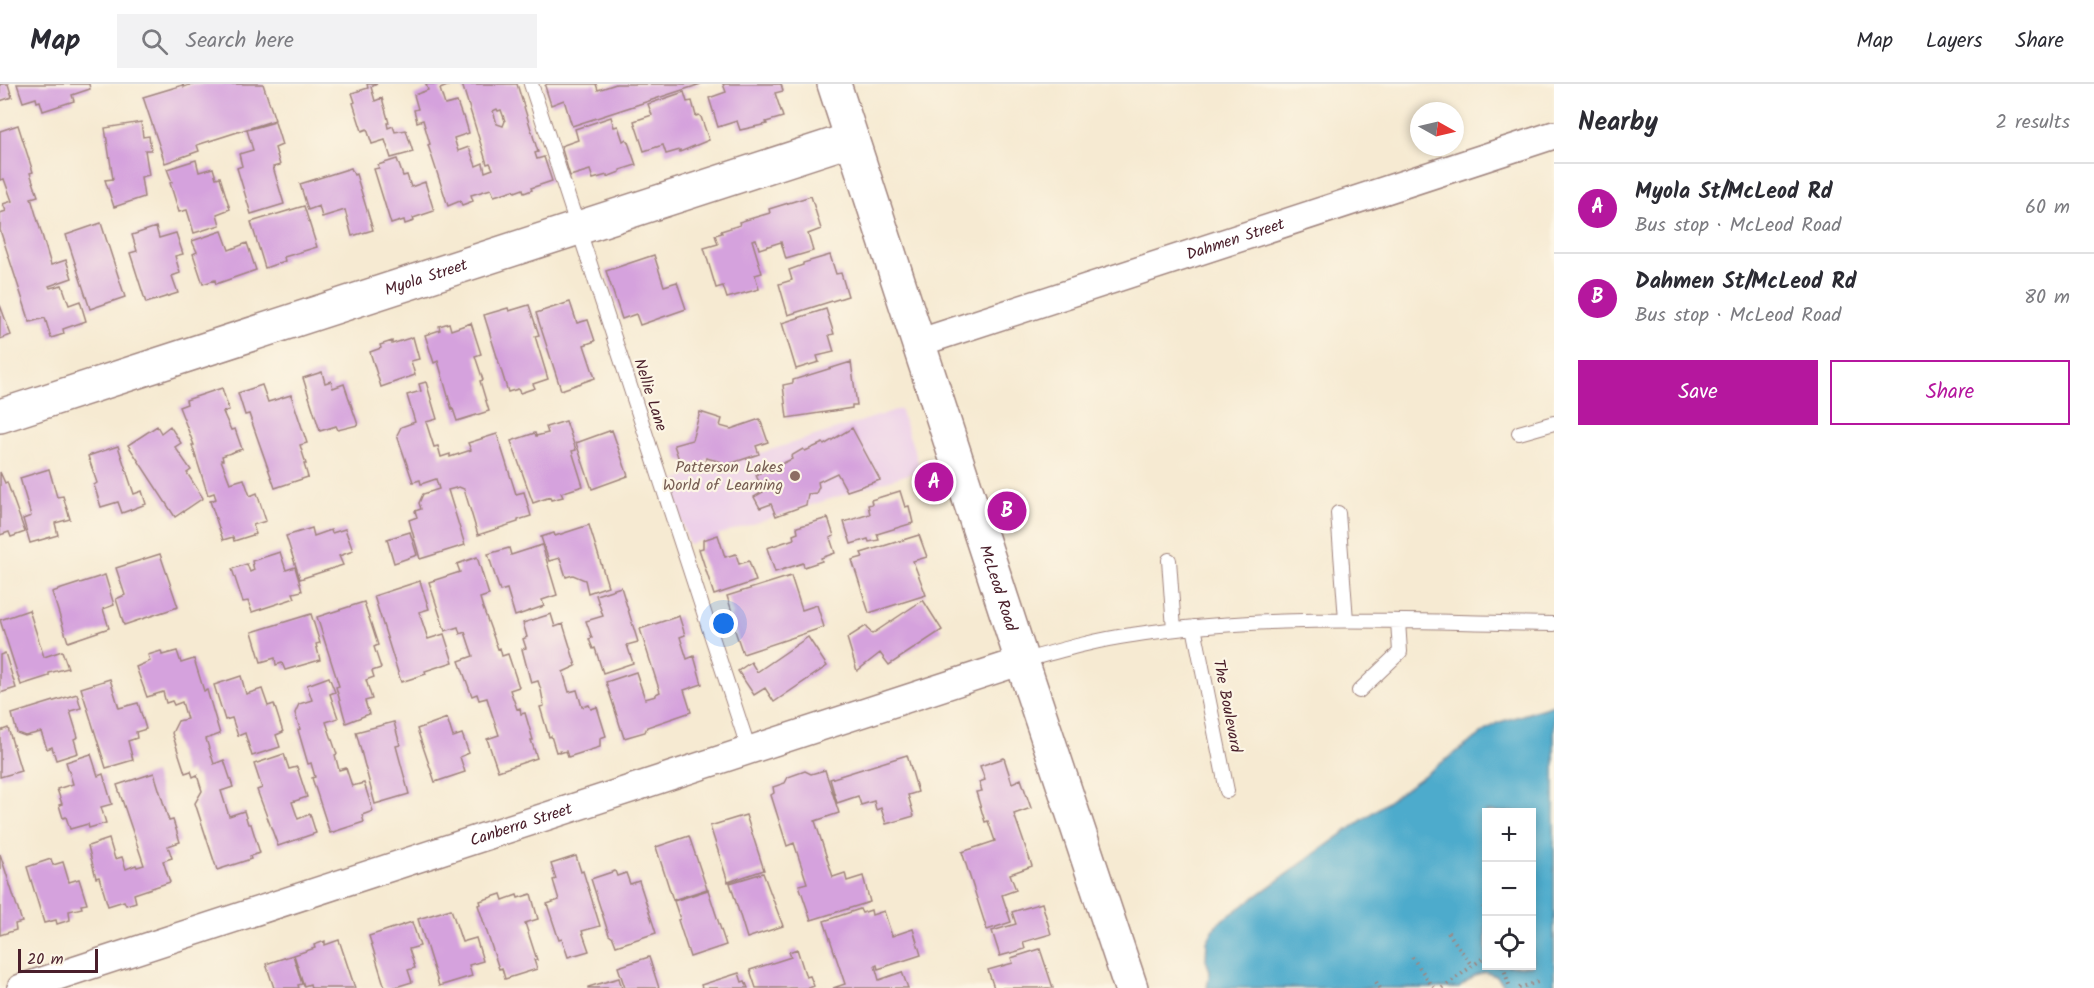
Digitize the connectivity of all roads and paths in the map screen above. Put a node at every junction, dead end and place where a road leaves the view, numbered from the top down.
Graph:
1 (531, 84) edge
2 (834, 84) edge
3 (1554, 135) edge
4 (852, 139) junction
5 (578, 228) junction
6 (918, 343) junction
7 (0, 416) edge
8 (1554, 423) edge
9 (1519, 433) dead end
10 (1338, 513) dead end
11 (1169, 560) dead end
12 (1346, 620) junction
13 (1398, 621) junction
14 (1554, 624) edge
15 (1194, 627) junction
16 (1174, 629) junction
17 (1022, 661) junction
18 (1359, 691) dead end
19 (749, 750) junction
20 (1227, 791) dead end
21 (1448, 932) dead end
22 (1412, 957) dead end
23 (1482, 959) edge
24 (1472, 966) junction
25 (1504, 970) edge
26 (1541, 981) dead end
27 (1376, 982) dead end
28 (21, 988) edge
29 (1131, 988) edge
30 (1380, 988) edge
31 (1434, 988) edge
32 (1442, 988) edge
33 (1510, 988) edge
34 (1520, 988) edge

1 - 5 lane, Nellie Lane
2 - 4 main road, McLeod Road
3 - 6 street, Dahmen Street
4 - 5 main road, Myola Street
4 - 6 main road, McLeod Road
5 - 7 main road, Myola Street
5 - 19 lane, Nellie Lane
6 - 17 main road, McLeod Road
8 - 9 lane
10 - 12 lane
11 - 16 lane
12 - 13 lane
12 - 15 lane
13 - 14 lane
13 - 18 lane
15 - 16 lane
15 - 20 lane, The Boulevard
16 - 17 lane
17 - 19 street, Canberra Street
17 - 29 main road, McLeod Road
19 - 28 street, Canberra Street
21 - 24 path
22 - 31 path
23 - 24 path
24 - 32 path
25 - 33 path
26 - 34 path
27 - 30 path

